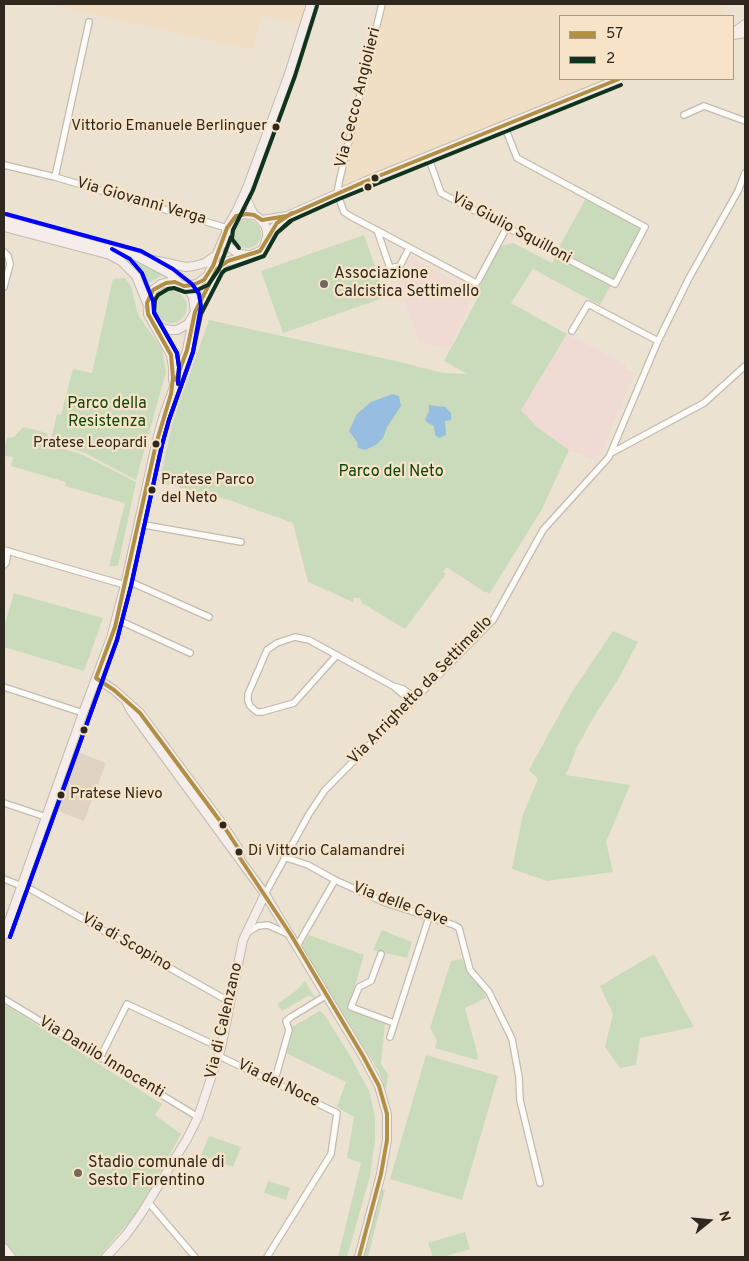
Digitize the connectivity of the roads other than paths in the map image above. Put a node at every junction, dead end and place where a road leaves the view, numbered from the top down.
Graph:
1 (311, 4) edge
2 (382, 4) edge
3 (89, 22) dead end
4 (745, 24) edge
5 (734, 33) edge
6 (616, 80) edge
7 (684, 115) dead end
8 (745, 121) edge
9 (504, 125) junction
10 (428, 156) junction
11 (4, 165) edge
12 (745, 173) edge
13 (55, 177) junction
14 (743, 186) edge
15 (247, 188) junction
16 (337, 193) junction
17 (254, 215) junction
18 (287, 216) junction
19 (4, 220) edge
20 (262, 220) junction
21 (4, 227) edge
22 (507, 227) junction
23 (228, 228) junction
24 (377, 230) junction
25 (267, 237) junction
26 (409, 248) junction
27 (4, 252) edge
28 (219, 253) junction
29 (251, 255) junction
30 (138, 257) junction
31 (182, 285) junction
32 (4, 287) edge
33 (148, 303) junction
34 (195, 313) junction
35 (154, 323) junction
36 (572, 332) dead end
37 (658, 342) junction
38 (745, 366) edge
39 (171, 394) junction
40 (613, 452) junction
41 (139, 524) junction
42 (241, 542) dead end
43 (6, 550) edge
44 (4, 565) edge
45 (126, 582) junction
46 (209, 617) dead end
47 (116, 619) junction
48 (190, 653) dead end
49 (336, 656) junction
50 (96, 678) junction
51 (4, 687) edge
52 (414, 700) junction
53 (83, 713) junction
54 (4, 803) edge
55 (46, 817) junction
56 (284, 857) junction
57 (4, 879) edge
58 (335, 880) junction
59 (22, 885) junction
60 (265, 894) junction
61 (429, 917) junction
62 (4, 935) edge
63 (246, 935) junction
64 (290, 935) junction
65 (297, 946) junction
66 (381, 954) dead end
67 (327, 995) junction
68 (4, 999) edge
69 (230, 1002) junction
70 (394, 1023) junction
71 (390, 1037) dead end
72 (220, 1052) junction
73 (100, 1058) junction
74 (274, 1082) junction
75 (198, 1117) junction
76 (540, 1183) dead end
77 (149, 1202) junction
78 (4, 1248) edge
79 (12, 1257) edge
80 (106, 1257) edge
81 (195, 1257) edge
82 (267, 1257) edge
83 (359, 1257) edge

1 - 15 main road
2 - 16 street, Via Cecco Angiolieri
3 - 13 street
4 - 5 main road
6 - 9 main road
7 - 8 street
9 - 10 main road
9 - 22 street, Via Giulio Squilloni
10 - 16 main road
10 - 22 street, Via Giulio Squilloni
11 - 13 street, Via Giovanni Verga
12 - 14 street
13 - 23 street, Via Giovanni Verga
14 - 37 street
15 - 17 main road
15 - 23 main road
16 - 18 main road
16 - 24 street
17 - 20 main road
17 - 23 main road
18 - 20 main road
18 - 25 main road
19 - 30 main road
20 - 25 main road
21 - 33 main road
22 - 26 street
23 - 28 main road
23 - 29 main road
24 - 26 street
24 - 26 street
25 - 29 main road
27 - 32 street
28 - 30 main road
28 - 31 main road
29 - 34 main road
30 - 31 main road
31 - 33 main road
31 - 34 main road
33 - 35 main road
34 - 35 main road
34 - 39 main road
35 - 39 main road
36 - 37 street
37 - 40 street
38 - 40 street, Via Arrighetto da Settimello
39 - 41 main road
40 - 52 street, Via Arrighetto da Settimello
41 - 42 street
41 - 45 main road
43 - 44 street
43 - 45 street
45 - 46 street
45 - 47 main road
47 - 48 street
47 - 50 main road
49 - 49 street
49 - 52 street
50 - 53 main road
50 - 60 main road
51 - 53 street
52 - 56 street, Via Arrighetto da Settimello
53 - 55 main road
54 - 55 street
55 - 59 main road
56 - 58 street, Via delle Cave
56 - 60 street, Via Arrighetto da Settimello
57 - 59 street, Via di Scopino
58 - 61 street, Via delle Cave
58 - 65 street
59 - 62 main road
59 - 69 street, Via di Scopino
60 - 63 main road, Via di Calenzano
60 - 64 main road
61 - 70 street
61 - 76 street, Via delle Cave
63 - 64 street
63 - 69 main road, Via di Calenzano
64 - 65 main road
65 - 67 main road
66 - 70 street
67 - 74 street
67 - 83 main road
68 - 73 street, Via Danilo Innocenti
69 - 72 main road, Via di Calenzano
70 - 71 street
72 - 73 street, Via del Noce
72 - 74 street, Via del Noce
72 - 75 main road, Via di Calenzano
73 - 75 street, Via Danilo Innocenti
74 - 82 street, Via del Noce
75 - 77 main road, Via di Calenzano
77 - 80 main road, Via di Calenzano
77 - 81 street
78 - 79 main road

